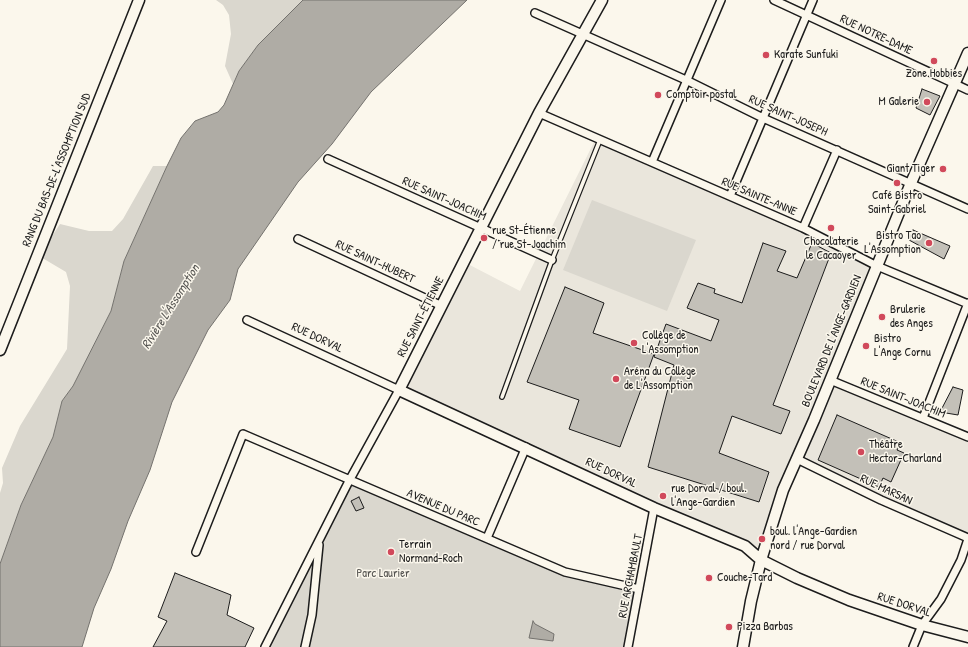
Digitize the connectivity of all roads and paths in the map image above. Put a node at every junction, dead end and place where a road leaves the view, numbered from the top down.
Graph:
1 (139, 0) edge
2 (602, 0) edge
3 (721, 0) edge
4 (774, 0) edge
5 (813, 0) edge
6 (535, 13) dead end
7 (807, 15) junction
8 (583, 35) junction
9 (968, 52) edge
10 (686, 80) junction
11 (954, 84) junction
12 (968, 90) edge
13 (539, 114) junction
14 (763, 118) junction
15 (600, 140) junction
16 (837, 150) junction
17 (328, 159) dead end
18 (652, 162) junction
19 (911, 184) junction
20 (730, 196) junction
21 (968, 209) edge
22 (481, 228) junction
23 (803, 228) junction
24 (298, 239) dead end
25 (552, 260) junction
26 (877, 266) junction
27 (968, 304) edge
28 (442, 306) junction
29 (247, 320) dead end
30 (0, 350) edge
31 (830, 380) junction
32 (399, 390) junction
33 (502, 397) dead end
34 (923, 418) junction
35 (968, 436) edge
36 (526, 448) junction
37 (797, 458) junction
38 (349, 481) junction
39 (654, 508) junction
40 (487, 538) junction
41 (968, 538) edge
42 (320, 539) junction
43 (196, 552) dead end
44 (761, 560) junction
45 (639, 590) junction
46 (922, 625) junction
47 (968, 637) edge
48 (265, 647) edge
49 (305, 647) edge
50 (628, 647) edge
51 (743, 647) edge
52 (913, 647) edge

1 - 30 street, RANG DU BAS-DE-L'ASSOMPTION SUD
2 - 8 street, RUE SAINT-ÉTIENNE
3 - 10 street
4 - 7 street, RUE NOTRE-DAME
5 - 7 street
6 - 8 street, RUE SAINT-JOSEPH
7 - 11 street, RUE NOTRE-DAME
7 - 14 street
8 - 10 street, RUE SAINT-JOSEPH
8 - 13 street, RUE SAINT-ÉTIENNE
9 - 11 street, BOULEVARD DE L'ANGE-GARDIEN
10 - 14 street, RUE SAINT-JOSEPH
10 - 18 street
11 - 12 street, RUE NOTRE-DAME
11 - 19 street, BOULEVARD DE L'ANGE-GARDIEN
13 - 15 street, RUE SAINTE-ANNE
13 - 22 street, RUE SAINT-ÉTIENNE
14 - 16 street, RUE SAINT-JOSEPH
14 - 20 street
15 - 18 street, RUE SAINTE-ANNE
15 - 25 lane
16 - 19 street, RUE SAINT-JOSEPH
16 - 23 street
17 - 22 street, RUE SAINT-JOACHIM
18 - 20 street, RUE SAINTE-ANNE
19 - 21 street, RUE SAINT-JOSEPH
19 - 26 street, BOULEVARD DE L'ANGE-GARDIEN
20 - 23 street, RUE SAINTE-ANNE
22 - 25 street, RUE SAINT-JOACHIM
22 - 28 street, RUE SAINT-ÉTIENNE
23 - 26 street, RUE SAINTE-ANNE
24 - 28 street, RUE SAINT-HUBERT
25 - 33 lane
26 - 27 street, RUE SAINTE-ANNE
26 - 31 street, BOULEVARD DE L'ANGE-GARDIEN
27 - 34 street
28 - 32 street, RUE SAINT-ÉTIENNE
29 - 32 street, RUE DORVAL
31 - 34 street, RUE SAINT-JOACHIM
31 - 37 street, BOULEVARD DE L'ANGE-GARDIEN
32 - 36 street, RUE DORVAL
32 - 38 street, RUE SAINT-ÉTIENNE
34 - 35 street, RUE SAINT-JOACHIM
36 - 39 street, RUE DORVAL
36 - 40 street
37 - 41 street, RUE MARSAN
37 - 44 street, BOULEVARD DE L'ANGE-GARDIEN
38 - 40 street, AVENUE DU PARC
38 - 42 street, RUE SAINT-ÉTIENNE
38 - 43 street, AVENUE DU PARC
39 - 44 street, RUE DORVAL
39 - 45 street, RUE ARCHAMBAULT
40 - 45 street, AVENUE DU PARC
41 - 46 street
42 - 48 street, RUE SAINT-ÉTIENNE
42 - 49 street
44 - 46 street, RUE DORVAL
44 - 51 street, BOULEVARD DE L'ANGE-GARDIEN
45 - 50 street, RUE ARCHAMBAULT
46 - 47 street, RUE DORVAL
46 - 52 street

